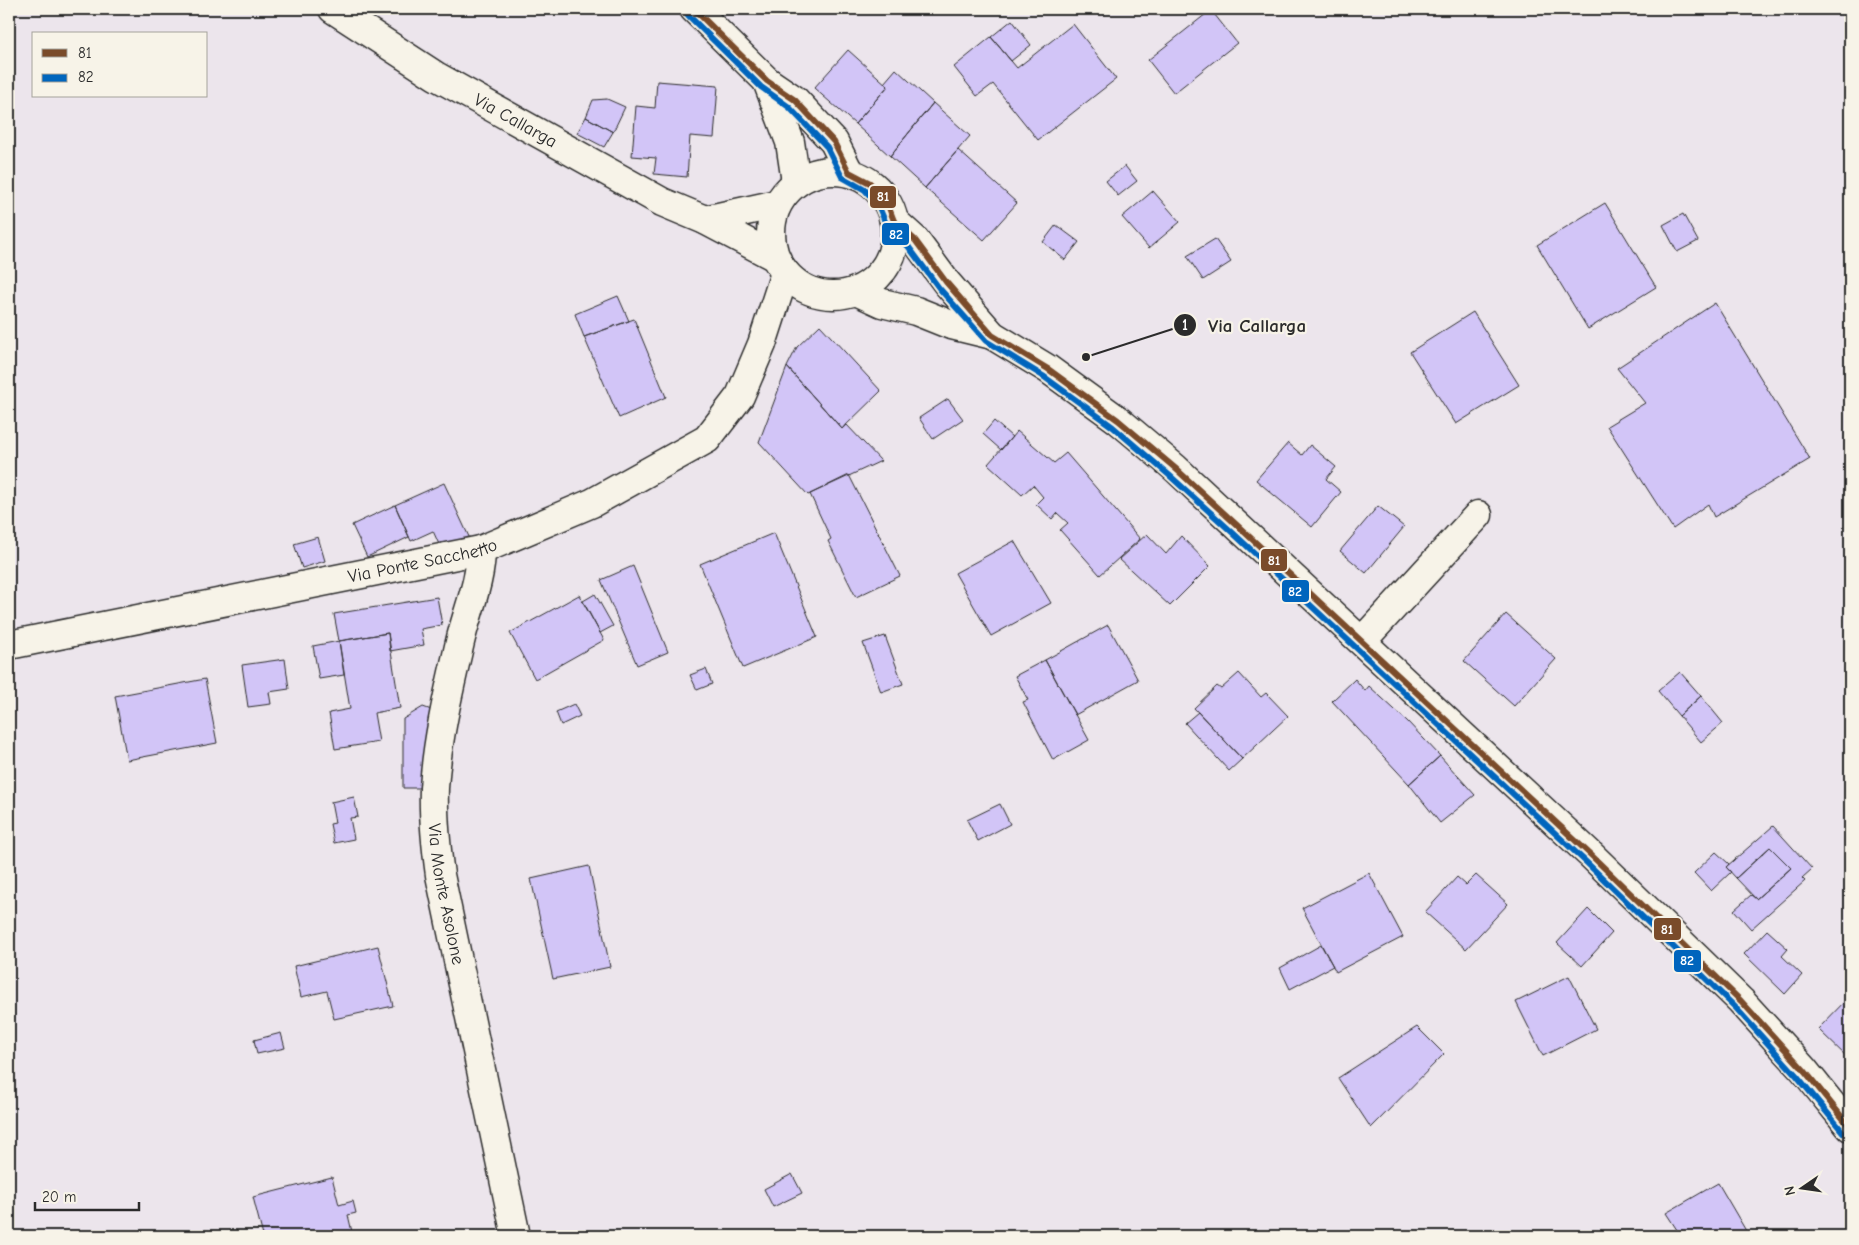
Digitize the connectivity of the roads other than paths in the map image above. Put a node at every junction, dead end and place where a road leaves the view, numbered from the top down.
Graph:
1 (333, 9) edge
2 (694, 9) edge
3 (767, 81) junction
4 (849, 172) junction
5 (796, 182) junction
6 (777, 204) junction
7 (705, 220) junction
8 (894, 221) junction
9 (780, 266) junction
10 (806, 290) junction
11 (856, 292) junction
12 (992, 335) junction
13 (762, 344) junction
14 (1478, 515) dead end
15 (482, 550) junction
16 (1362, 642) junction
17 (9, 645) edge
18 (1850, 1127) edge
19 (516, 1236) edge

1 - 7 street, Via Callarga
2 - 3 street
3 - 4 street
3 - 5 street
4 - 5 street
4 - 8 street
5 - 6 street
6 - 7 street
6 - 9 street
7 - 9 street, Via Callarga
8 - 11 street
8 - 12 street
9 - 10 street
9 - 13 street, Via Ponte Sacchetto
10 - 11 street
10 - 13 street, Via Ponte Sacchetto
11 - 12 street
12 - 16 street
13 - 15 street, Via Ponte Sacchetto
14 - 16 street
15 - 17 street, Via Ponte Sacchetto
15 - 19 street, Via Monte Asolone
16 - 18 street

